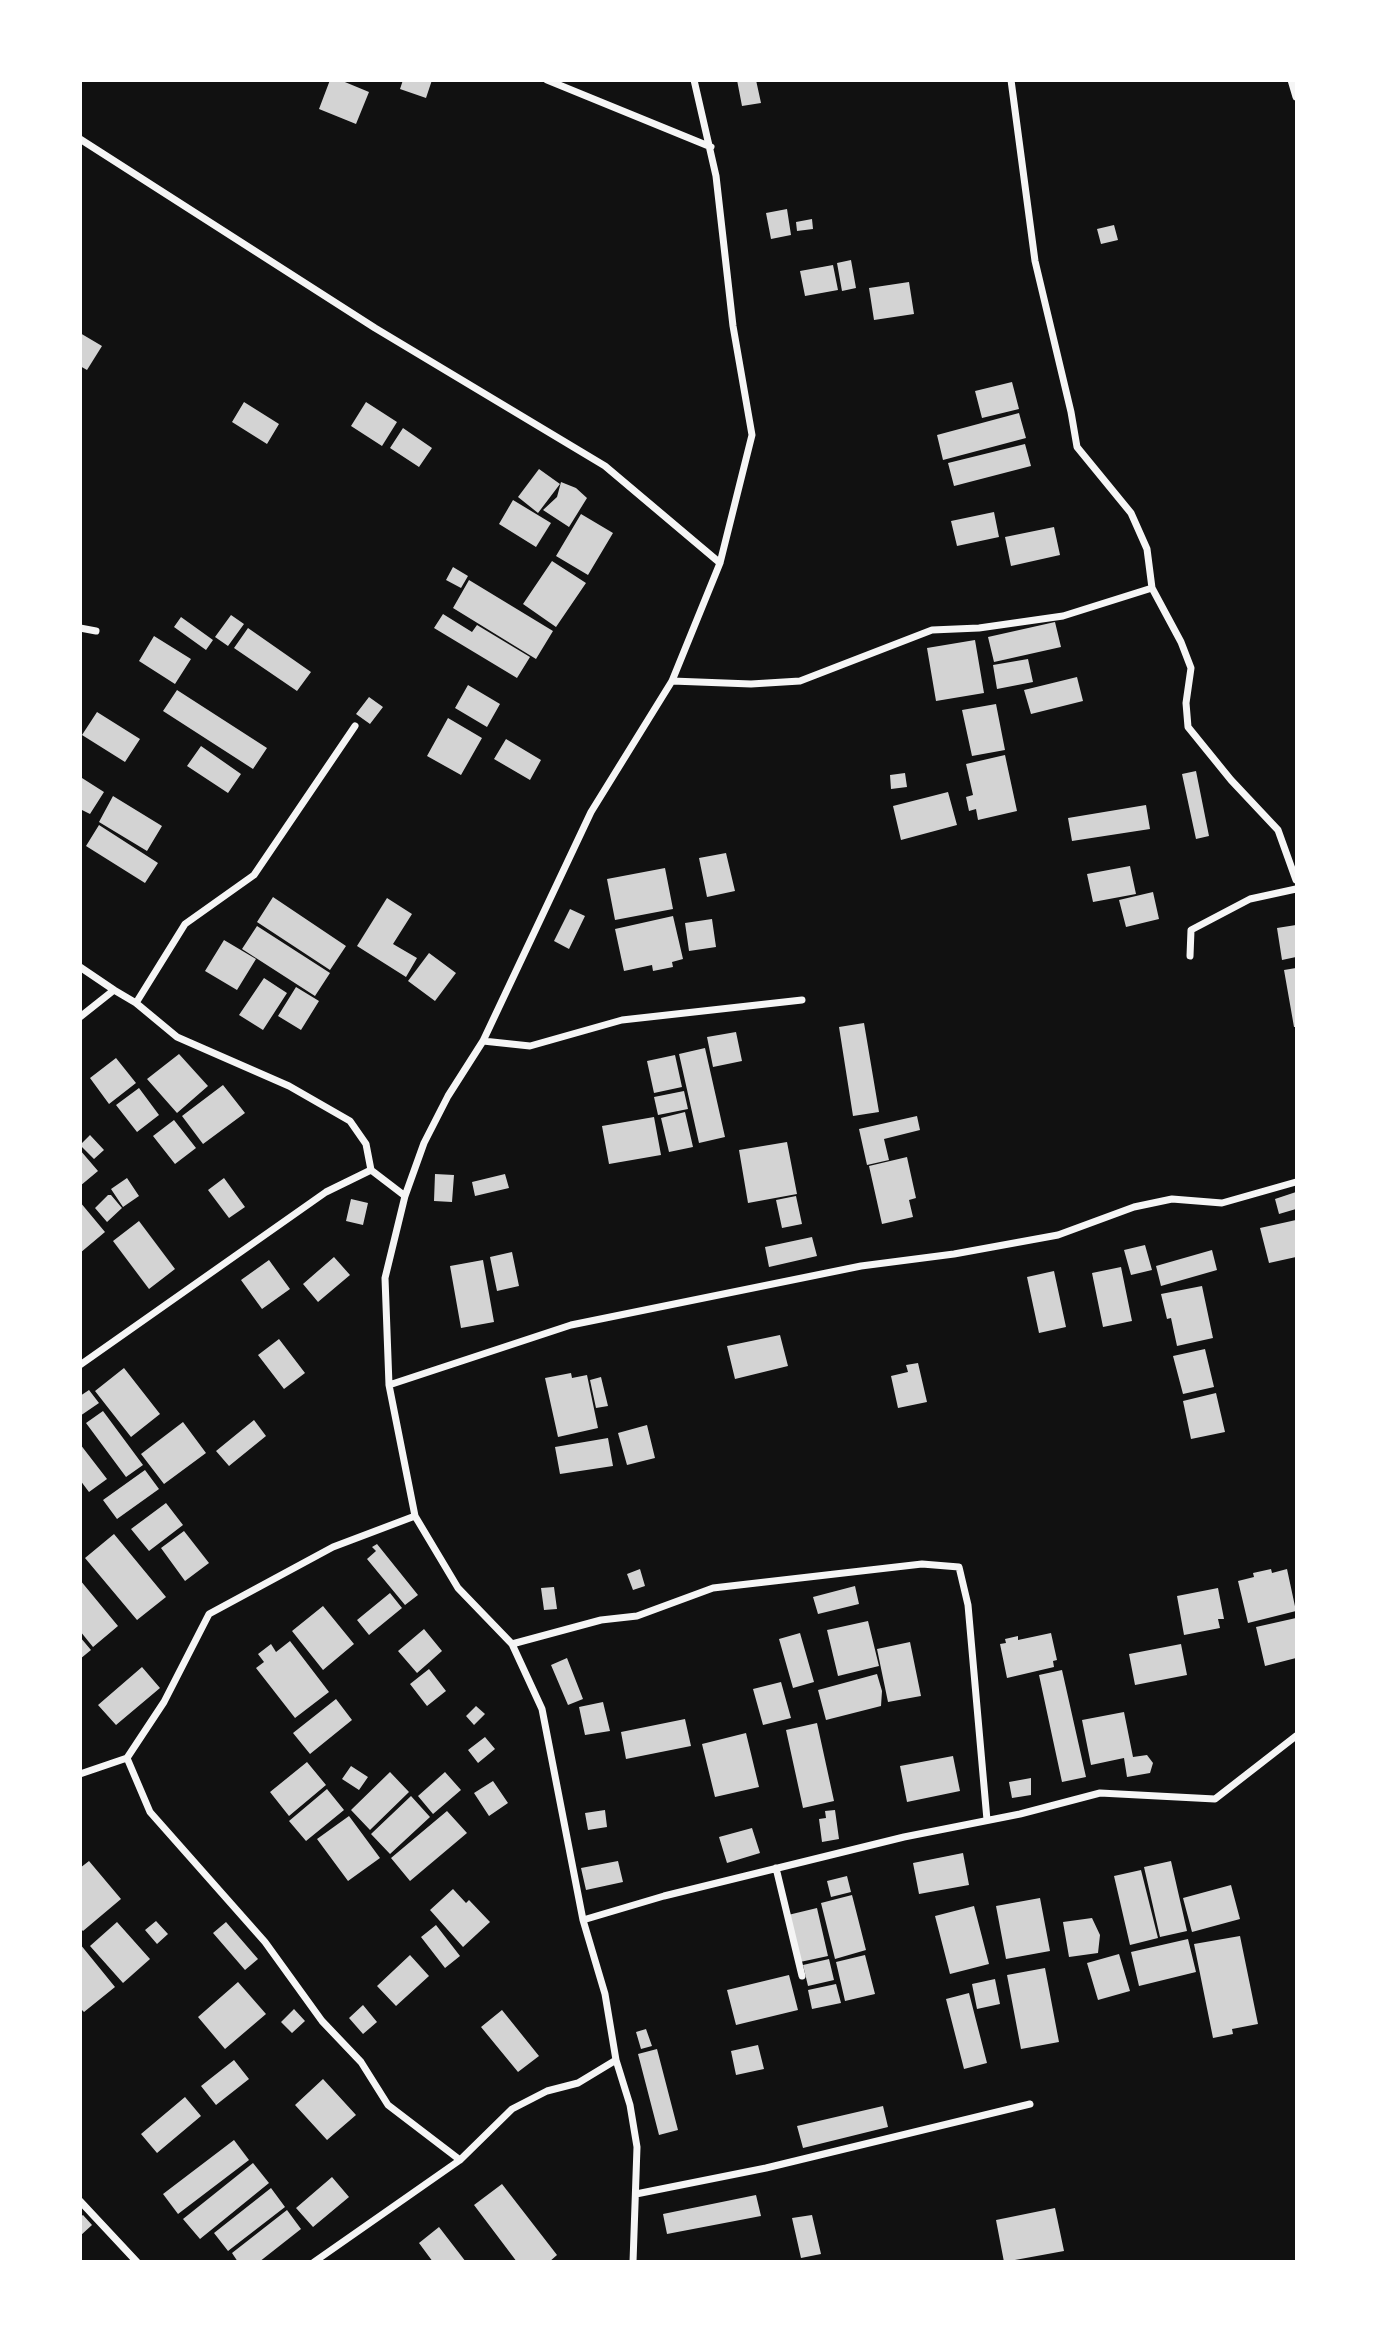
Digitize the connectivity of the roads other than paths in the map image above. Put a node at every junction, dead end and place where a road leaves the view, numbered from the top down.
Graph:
1 (547, 80) edge
2 (694, 80) edge
3 (1011, 80) edge
4 (1291, 80) edge
5 (1297, 97) edge
6 (80, 139) edge
7 (711, 147) junction
8 (720, 563) junction
9 (1152, 588) junction
10 (80, 628) edge
11 (96, 631) dead end
12 (672, 681) junction
13 (355, 726) dead end
14 (1297, 880) edge
15 (1297, 888) edge
16 (1190, 956) dead end
17 (80, 968) edge
18 (114, 990) junction
19 (802, 1000) dead end
20 (136, 1003) junction
21 (80, 1017) edge
22 (483, 1041) junction
23 (371, 1170) junction
24 (1297, 1182) edge
25 (405, 1196) junction
26 (80, 1366) edge
27 (389, 1385) junction
28 (415, 1516) junction
29 (512, 1644) junction
30 (1297, 1736) edge
31 (127, 1758) junction
32 (80, 1774) edge
33 (987, 1820) junction
34 (776, 1868) junction
35 (583, 1920) junction
36 (802, 1976) dead end
37 (615, 2060) junction
38 (1030, 2104) dead end
39 (460, 2160) junction
40 (636, 2194) junction
41 (80, 2201) edge
42 (137, 2262) edge
43 (314, 2262) edge
44 (633, 2262) edge

1 - 7 street
2 - 7 street
3 - 9 street
4 - 5 street
6 - 8 street
7 - 8 street
8 - 12 street
9 - 12 street
9 - 14 street
10 - 11 street
12 - 22 street
13 - 20 street
15 - 16 street
17 - 18 street
18 - 20 street
18 - 21 street
19 - 22 street
20 - 23 street
22 - 25 street
23 - 25 street
23 - 26 street
24 - 27 street
25 - 27 street
27 - 28 street
28 - 29 street
28 - 31 street
29 - 33 street
29 - 35 street
30 - 33 street
31 - 32 street
31 - 39 street
33 - 34 street
34 - 35 street
34 - 36 street
35 - 37 street
37 - 39 street
37 - 40 street
38 - 40 street
39 - 43 street
40 - 44 street
41 - 42 street

